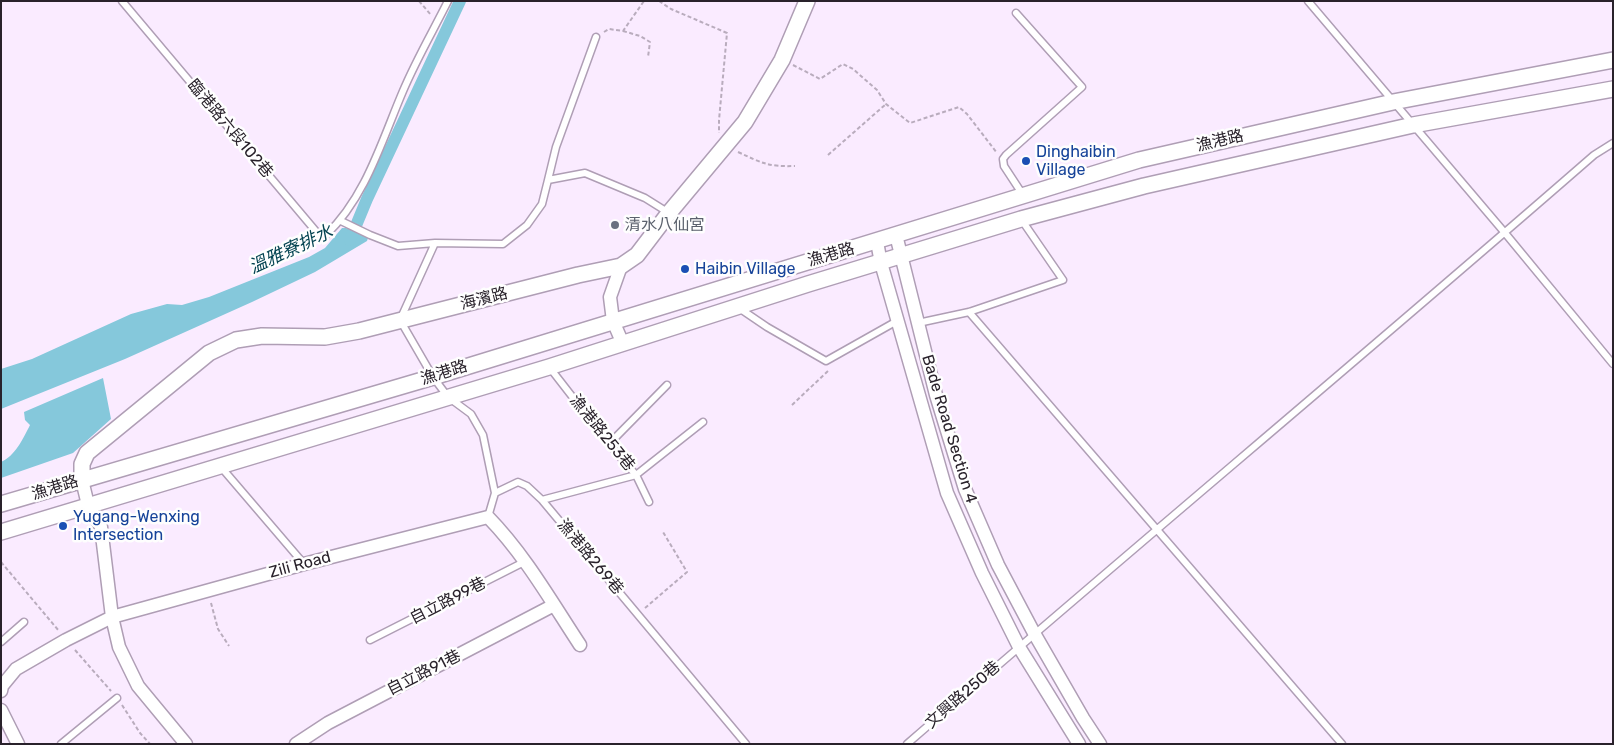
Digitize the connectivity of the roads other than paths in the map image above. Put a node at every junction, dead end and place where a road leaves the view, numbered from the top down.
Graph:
1 (122, 1) edge
2 (448, 1) edge
3 (807, 1) edge
4 (1308, 1) edge
5 (1016, 13) dead end
6 (596, 37) road end
7 (1613, 60) edge
8 (1613, 89) edge
9 (1393, 102) junction
10 (1413, 125) junction
11 (1613, 143) edge
12 (548, 180) junction
13 (1023, 196) junction
14 (669, 213) junction
15 (1021, 219) junction
16 (342, 221) junction
17 (1505, 233) junction
18 (896, 235) junction
19 (877, 242) junction
20 (435, 243) junction
21 (901, 257) junction
22 (881, 263) junction
23 (621, 266) junction
24 (738, 307) junction
25 (969, 312) junction
26 (400, 320) junction
27 (613, 321) junction
28 (897, 321) junction
29 (918, 323) junction
30 (623, 344) junction
31 (1613, 364) edge
32 (549, 367) junction
33 (433, 376) junction
34 (667, 385) dead end
35 (448, 397) junction
36 (703, 422) dead end
37 (609, 444) junction
38 (220, 466) junction
39 (636, 475) junction
40 (82, 480) junction
41 (495, 493) junction
42 (542, 500) junction
43 (649, 502) dead end
44 (1, 504) edge
45 (88, 505) junction
46 (488, 516) junction
47 (1158, 530) junction
48 (1, 532) edge
49 (526, 562) junction
50 (304, 564) junction
51 (1012, 592) junction
52 (997, 602) junction
53 (554, 606) junction
54 (112, 617) junction
55 (24, 622) dead end
56 (1034, 633) junction
57 (370, 640) dead end
58 (1, 642) edge
59 (580, 645) dead end
60 (1019, 647) junction
61 (1, 691) edge
62 (117, 698) road end
63 (1, 710) edge
64 (18, 744) edge
65 (61, 744) edge
66 (186, 744) edge
67 (296, 744) edge
68 (746, 744) edge
69 (907, 744) edge
70 (1079, 744) edge
71 (1100, 744) edge
72 (1342, 744) edge

1 - 16 lane, 臨港路六段102巷
2 - 16 lane
3 - 14 street, 海濱路
4 - 9 lane
5 - 13 lane
6 - 12 lane
7 - 9 street, 漁港路
8 - 10 street, 漁港路
9 - 10 lane
9 - 13 street, 漁港路
10 - 15 street, 漁港路
10 - 17 lane
11 - 17 lane, 文興路250巷
12 - 14 lane
12 - 20 lane
13 - 18 street, 漁港路
14 - 23 street, 海濱路
15 - 21 street, 漁港路
15 - 25 lane
16 - 20 lane
17 - 31 lane
17 - 47 lane, 文興路250巷
18 - 19 street, 漁港路
18 - 21 street, Bade Road Section 4
19 - 22 street, Bade Road Section 4
19 - 27 street, 漁港路
20 - 26 lane
21 - 22 street, 漁港路
21 - 29 street, Bade Road Section 4
22 - 24 street, 漁港路
22 - 28 street, Bade Road Section 4
23 - 26 street, 海濱路
23 - 27 street
24 - 28 lane
24 - 30 street, 漁港路
25 - 29 lane
25 - 47 lane
26 - 33 lane
26 - 40 street, 海濱路
27 - 30 street
27 - 33 street, 漁港路
28 - 52 street, Bade Road Section 4
29 - 51 street, Bade Road Section 4
30 - 32 street, 漁港路
32 - 35 street, 漁港路
32 - 37 lane, 漁港路253巷
33 - 35 lane
33 - 40 street, 漁港路
34 - 37 lane
35 - 38 street, 漁港路
35 - 41 lane
36 - 39 lane
37 - 39 lane, 漁港路253巷
38 - 45 street, 漁港路
38 - 50 lane
39 - 42 lane, 漁港路269巷
39 - 43 lane, 漁港路253巷
40 - 44 street, 漁港路
40 - 45 street
41 - 42 lane, 漁港路269巷
41 - 46 lane
42 - 68 lane, 漁港路269巷
45 - 48 street, 漁港路
45 - 54 street
46 - 49 street
46 - 50 street, Zili Road
47 - 56 lane, 文興路250巷
47 - 72 lane
49 - 53 street
49 - 57 lane, 自立路99巷
50 - 54 street, Zili Road
51 - 52 street
51 - 56 street, Bade Road Section 4
52 - 60 street, Bade Road Section 4
53 - 59 street
53 - 67 street, 自立路91巷
54 - 61 street, Zili Road
54 - 66 street
55 - 58 lane
56 - 60 lane, 文興路250巷
56 - 71 street, Bade Road Section 4
60 - 69 lane, 文興路250巷
60 - 70 street, Bade Road Section 4
62 - 65 lane
63 - 64 street

